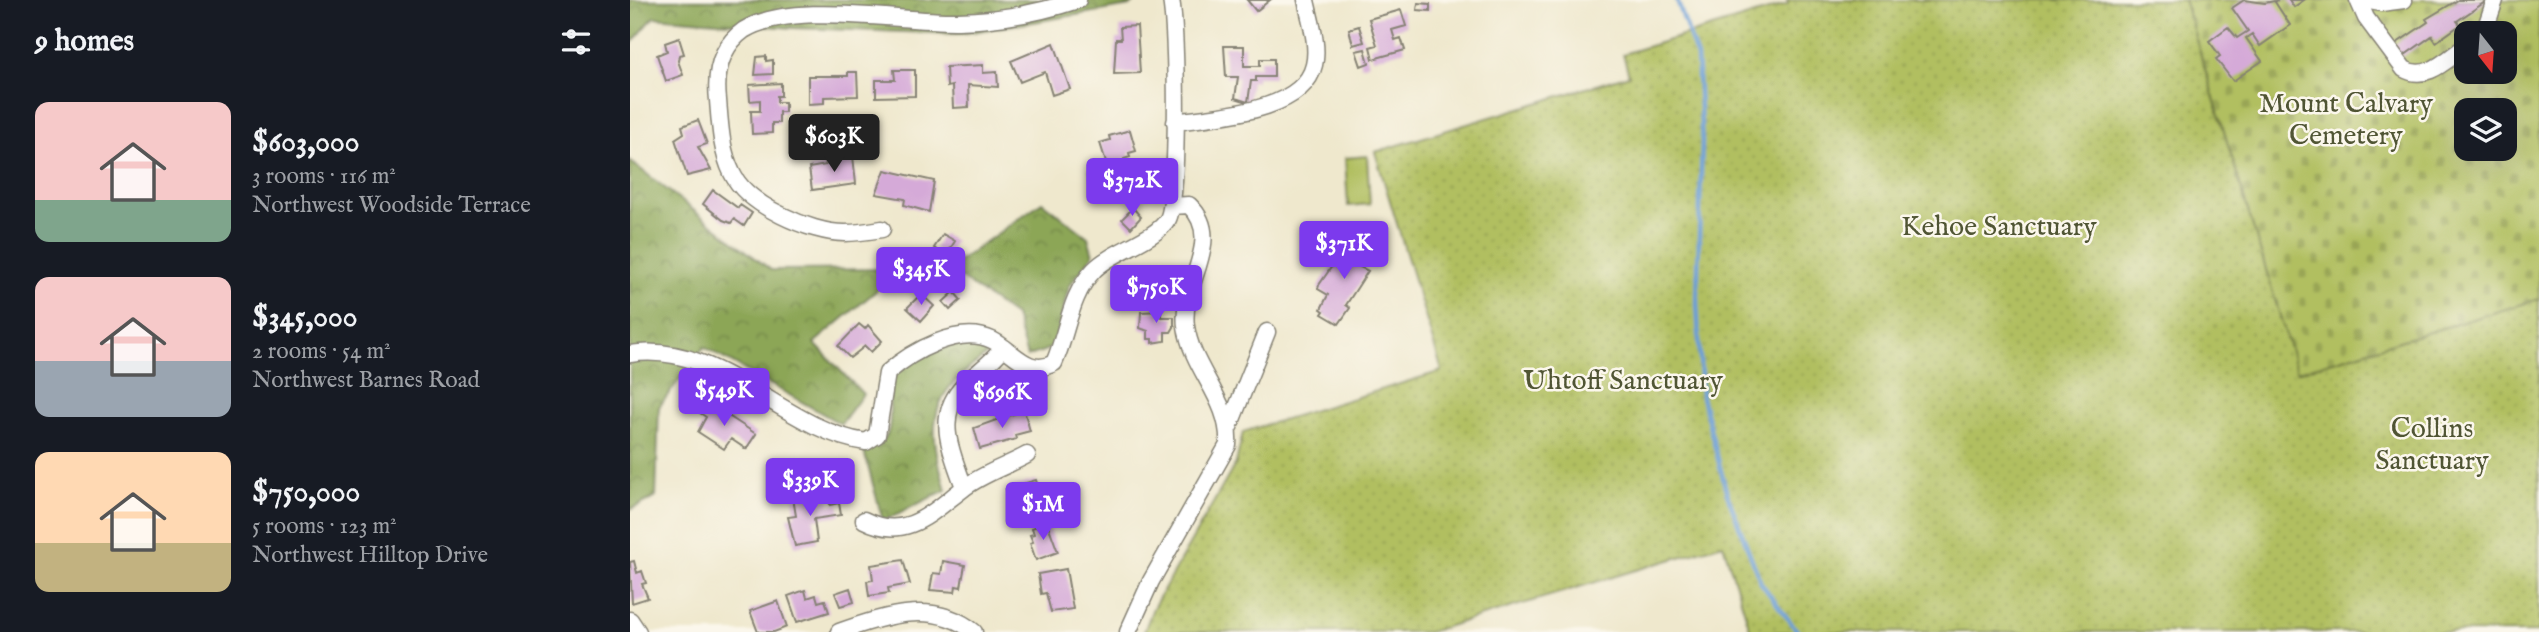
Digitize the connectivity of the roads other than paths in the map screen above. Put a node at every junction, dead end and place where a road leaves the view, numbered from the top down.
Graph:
1 (1077, 0) edge
2 (1171, 0) edge
3 (1306, 0) edge
4 (2358, 0) edge
5 (2364, 0) edge
6 (2404, 0) edge
7 (2495, 0) edge
8 (2488, 21) edge
9 (2454, 54) edge
10 (1175, 122) junction
11 (1172, 206) junction
12 (882, 229) dead end
13 (1267, 332) dead end
14 (1003, 348) junction
15 (630, 354) edge
16 (1229, 427) junction
17 (1027, 455) dead end
18 (964, 488) junction
19 (864, 520) dead end
20 (630, 620) edge
21 (638, 632) edge
22 (839, 632) edge
23 (974, 632) edge
24 (1128, 632) edge

1 - 12 street
2 - 10 street
3 - 10 street
4 - 9 street
5 - 6 street
7 - 8 street
10 - 11 street
11 - 14 street
11 - 16 street
13 - 16 street
14 - 15 street
14 - 18 street
16 - 24 street
17 - 18 street
18 - 19 street
20 - 21 street
22 - 23 street

